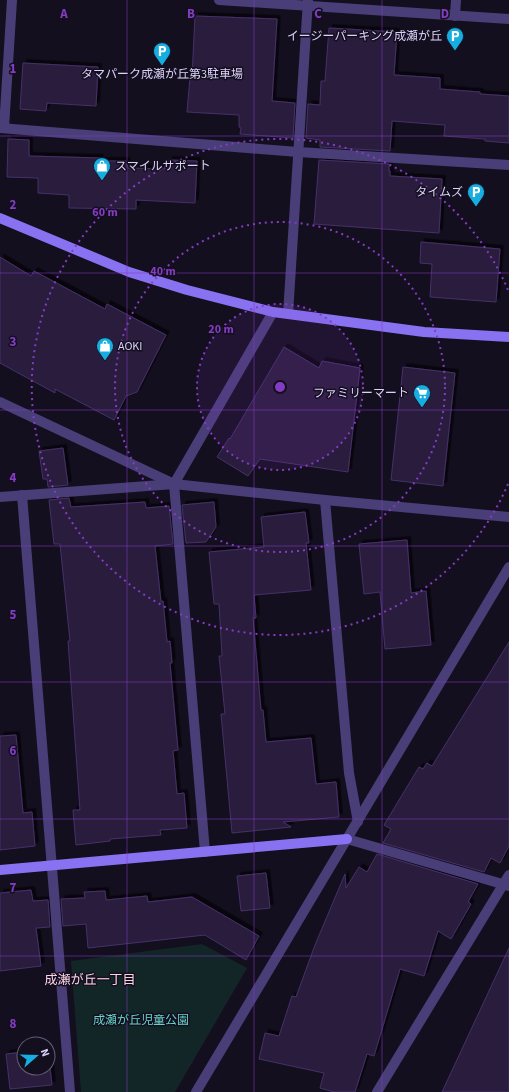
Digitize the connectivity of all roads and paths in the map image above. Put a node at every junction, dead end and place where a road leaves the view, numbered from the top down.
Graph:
1 (12, 0) edge
2 (219, 0) edge
3 (456, 0) edge
4 (307, 3) edge
5 (455, 16) junction
6 (509, 19) edge
7 (2, 128) edge
8 (298, 152) junction
9 (509, 165) edge
10 (0, 218) edge
11 (273, 312) junction
12 (288, 314) junction
13 (509, 337) edge
14 (0, 402) edge
15 (174, 484) junction
16 (22, 495) junction
17 (0, 497) edge
18 (325, 500) junction
19 (509, 517) edge
20 (509, 567) edge
21 (358, 822) junction
22 (347, 839) junction
23 (205, 852) junction
24 (51, 865) junction
25 (0, 870) edge
26 (509, 875) edge
27 (506, 886) edge
28 (70, 1092) edge
29 (196, 1092) edge
30 (377, 1092) edge

1 - 7 street
2 - 4 street
3 - 5 street
4 - 5 street
4 - 8 street
5 - 6 street
7 - 8 street
8 - 9 street
8 - 12 street
10 - 11 street
11 - 12 street
11 - 15 street
12 - 13 street
14 - 15 street
15 - 16 street
15 - 18 street
15 - 23 street
16 - 17 street
16 - 24 street
18 - 19 street
18 - 21 street
20 - 21 street
21 - 22 street
22 - 23 street
22 - 27 street
22 - 29 street
23 - 24 street
24 - 25 street
24 - 28 street
26 - 27 street
27 - 30 street

